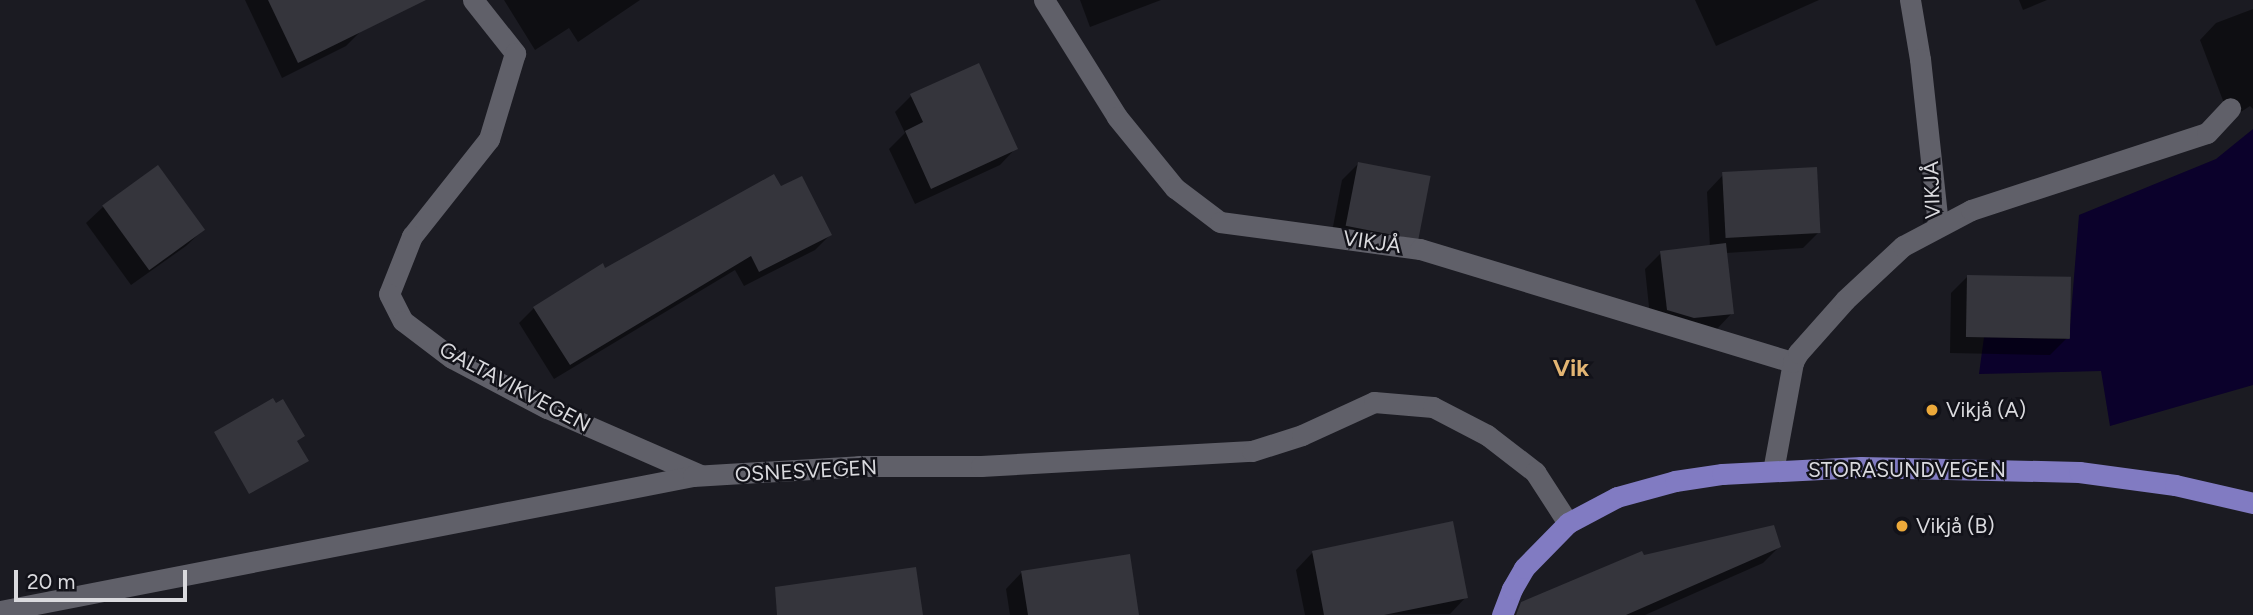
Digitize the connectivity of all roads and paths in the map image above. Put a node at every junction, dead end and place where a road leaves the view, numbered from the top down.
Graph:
1 (473, 0) edge
2 (1044, 0) edge
3 (1910, 0) edge
4 (2230, 108) dead end
5 (1938, 226) junction
6 (1793, 362) junction
7 (1773, 471) junction
8 (705, 477) junction
9 (2253, 503) edge
10 (1568, 523) junction
11 (0, 611) edge
12 (1502, 615) edge

1 - 8 street, GALTAVIKVEGEN
2 - 6 street, VIKJÅ
3 - 5 street, VIKJÅ
4 - 5 street
5 - 6 street, VIKJÅ
6 - 7 street
7 - 9 main road, STORASUNDVEGEN
7 - 10 main road, STORASUNDVEGEN
8 - 10 street, OSNESVEGEN
8 - 11 street, OSNESVEGEN
10 - 12 main road, STORASUNDVEGEN

